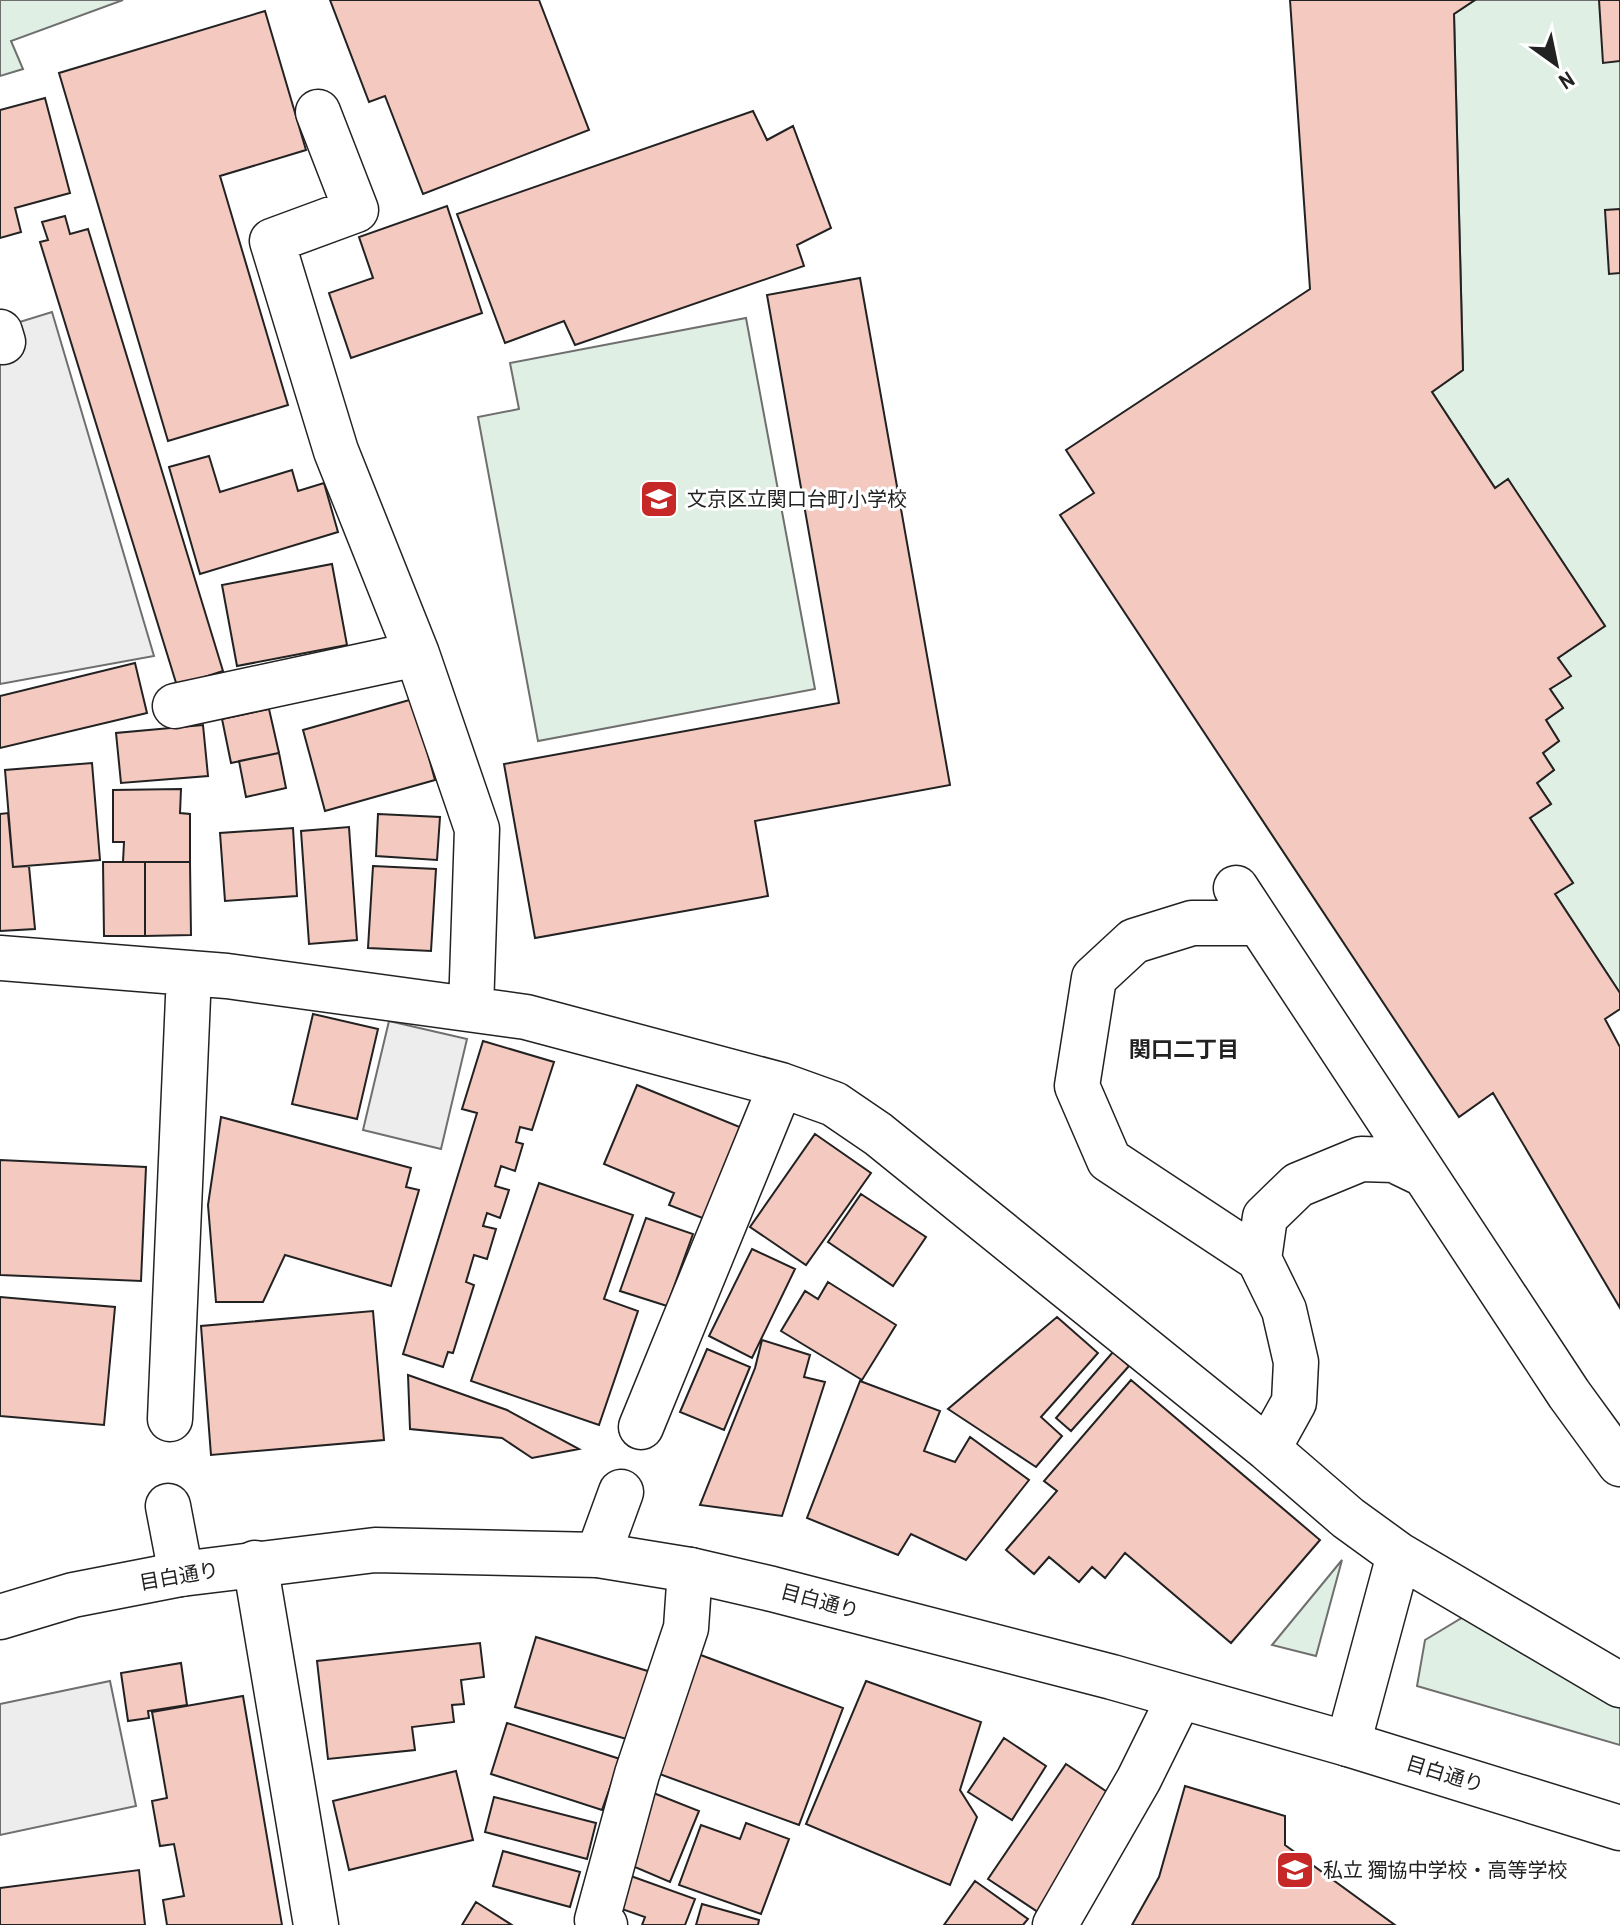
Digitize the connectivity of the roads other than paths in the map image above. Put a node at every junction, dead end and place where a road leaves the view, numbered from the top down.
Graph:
1 (318, 112) dead end
2 (417, 654) junction
3 (175, 706) dead end
4 (0, 958) edge
5 (189, 974) junction
6 (471, 1009) junction
7 (781, 1085) junction
8 (1423, 1174) junction
9 (1259, 1259) junction
10 (170, 1419) dead end
11 (641, 1427) dead end
12 (1268, 1449) junction
13 (1620, 1464) edge
14 (621, 1492) dead end
15 (168, 1506) dead end
16 (598, 1555) junction
17 (1399, 1555) junction
18 (255, 1563) junction
19 (690, 1570) junction
20 (181, 1574) junction
21 (0, 1617) edge
22 (1620, 1685) edge
23 (1179, 1698) junction
24 (1348, 1744) junction
25 (1620, 1828) edge
26 (316, 1925) edge
27 (605, 1925) edge
28 (1055, 1925) edge

1 - 2 street
2 - 3 street
2 - 6 street
4 - 5 street
5 - 6 street
5 - 10 street
6 - 7 street
7 - 11 street
7 - 12 street
8 - 9 street
8 - 9 street
8 - 13 street
9 - 12 street
12 - 17 street
14 - 16 street
15 - 20 street
16 - 18 street, 目白通り
16 - 19 street, 目白通り
17 - 22 street
17 - 24 street
18 - 20 street, 目白通り
18 - 26 street
19 - 23 street, 目白通り
19 - 27 street
20 - 21 street, 目白通り
23 - 24 street, 目白通り
23 - 28 street
24 - 25 street, 目白通り

